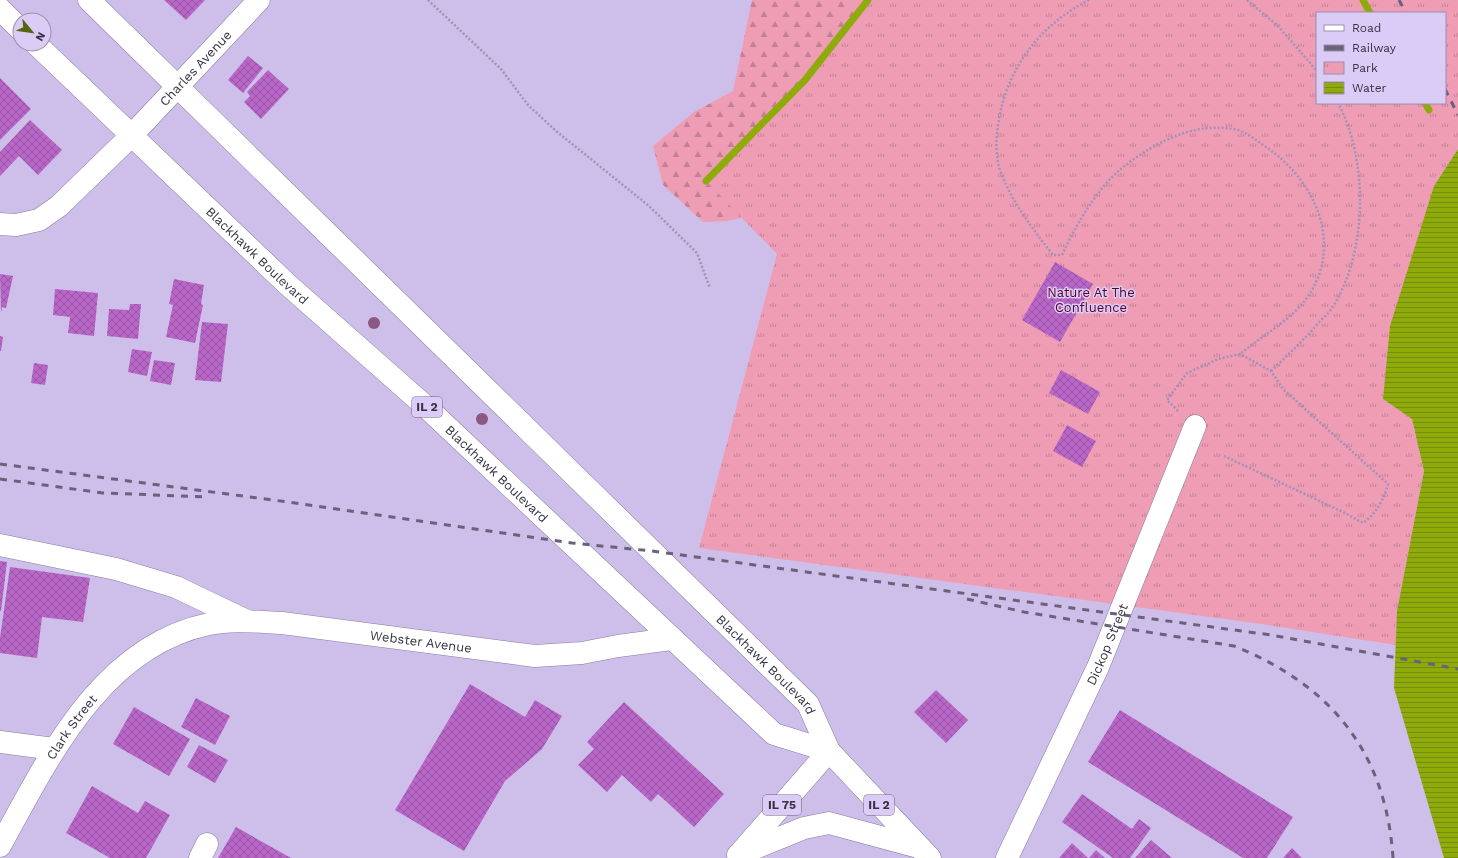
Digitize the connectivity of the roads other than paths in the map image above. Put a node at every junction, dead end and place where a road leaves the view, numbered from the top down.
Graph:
1 (89, 0) edge
2 (259, 0) edge
3 (0, 9) edge
4 (12, 21) edge
5 (44, 52) edge
6 (179, 86) junction
7 (131, 136) junction
8 (0, 224) edge
9 (1195, 426) road end
10 (0, 545) edge
11 (248, 621) junction
12 (172, 635) joint
13 (672, 639) junction
14 (0, 742) edge
15 (54, 749) junction
16 (829, 751) junction
17 (0, 846) edge
18 (924, 852) edge
19 (737, 856) edge
20 (1007, 858) edge

1 - 6 main road, Blackhawk Boulevard / IL 2
2 - 6 main road, Charles Avenue
3 - 4 main road
5 - 7 main road, Blackhawk Boulevard / IL 2
6 - 7 main road, Charles Avenue
6 - 16 main road, Blackhawk Boulevard / IL 2
7 - 8 main road, Charles Avenue
7 - 13 main road, Blackhawk Boulevard / IL 2
9 - 20 main road, Dickop Street
10 - 11 main road
11 - 12 main road, Webster Avenue
11 - 13 main road, Webster Avenue
12 - 15 main road, Clark Street
13 - 16 main road, Blackhawk Boulevard / IL 2
14 - 15 main road
15 - 17 main road, Clark Street
16 - 18 main road, Blackhawk Boulevard / IL 2
16 - 19 main road, IL 75
18 - 19 main road

